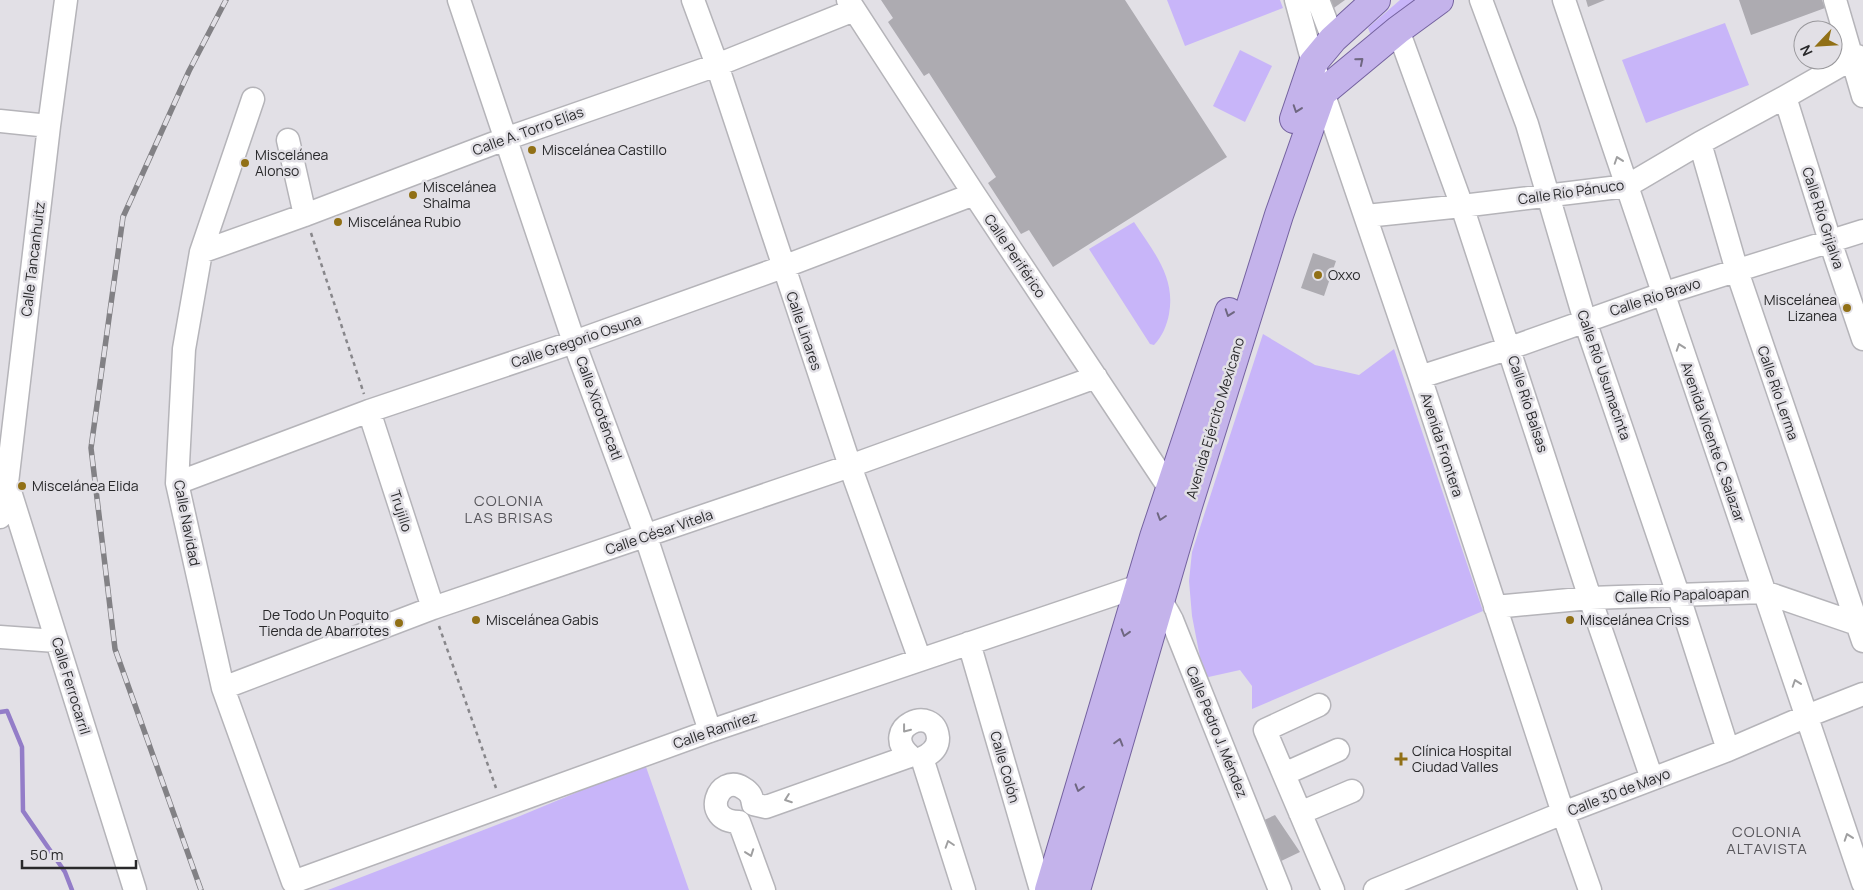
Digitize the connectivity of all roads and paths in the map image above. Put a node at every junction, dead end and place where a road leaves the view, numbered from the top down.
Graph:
1 (66, 0) edge
2 (458, 0) edge
3 (693, 0) edge
4 (1376, 0) edge
5 (1439, 0) edge
6 (1481, 0) edge
7 (1564, 0) edge
8 (1835, 0) edge
9 (1303, 1) edge
10 (851, 5) edge
11 (1398, 30) junction
12 (1333, 39) junction
13 (1858, 58) edge
14 (1312, 62) junction
15 (717, 65) junction
16 (1322, 93) junction
17 (1863, 96) edge
18 (1786, 97) junction
19 (253, 99) dead end
20 (0, 121) edge
21 (49, 126) junction
22 (505, 139) junction
23 (288, 140) dead end
24 (1700, 143) junction
25 (1627, 186) junction
26 (974, 194) junction
27 (1548, 196) junction
28 (1462, 206) junction
29 (305, 215) junction
30 (1366, 216) junction
31 (1863, 231) edge
32 (1830, 241) junction
33 (201, 252) junction
34 (783, 267) junction
35 (1736, 271) junction
36 (1662, 294) junction
37 (1585, 321) junction
38 (1863, 339) edge
39 (574, 342) junction
40 (1510, 348) junction
41 (1096, 376) junction
42 (1420, 377) junction
43 (9, 383) edge
44 (369, 412) junction
45 (850, 466) junction
46 (7, 483) junction
47 (177, 483) junction
48 (1178, 498) junction
49 (0, 517) edge
50 (646, 537) junction
51 (1764, 592) junction
52 (1150, 593) junction
53 (1678, 594) junction
54 (1590, 598) junction
55 (1495, 607) junction
56 (433, 608) junction
57 (1861, 630) edge
58 (0, 637) edge
59 (56, 641) junction
60 (969, 643) junction
61 (920, 660) junction
62 (223, 688) junction
63 (1863, 694) edge
64 (1319, 706) dead end
65 (1807, 716) junction
66 (710, 731) junction
67 (1338, 750) dead end
68 (1728, 750) junction
69 (1284, 774) junction
70 (1652, 780) junction
71 (1352, 791) dead end
72 (502, 805) junction
73 (1300, 813) junction
74 (1563, 813) junction
75 (293, 882) joint
76 (1863, 883) edge
77 (135, 890) edge
78 (764, 890) edge
79 (964, 890) edge
80 (1041, 890) edge
81 (1049, 890) edge
82 (1076, 890) edge
83 (1280, 890) edge
84 (1333, 890) edge
85 (1375, 890) edge
86 (1590, 890) edge

1 - 21 street, Calle Tancanhuitz
2 - 22 street, Calle Xicoténcatl
3 - 15 street, Calle Linares
4 - 12 main road, Avenida Ejército Mexicano
5 - 11 main road
6 - 27 street, Calle Río Usumacinta
25 -> 7 street, Avenida Vicente C. Salazar
8 - 13 street
9 - 12 street
9 - 14 street, Avenida Frontera
10 - 15 street, Calle A. Torro Elías
10 - 26 street, Calle Periférico
16 -> 11 main road
11 - 28 street, Calle Río Balsas
12 - 14 main road, Avenida Ejército Mexicano
13 - 17 street
13 - 18 street, Calle Río Pánuco
14 - 16 street, Avenida Frontera
14 -> 48 main road, Avenida Ejército Mexicano
15 - 22 street, Calle A. Torro Elías
15 - 34 street, Calle Linares
16 - 30 street, Avenida Frontera
16 - 48 main road, Avenida Ejército Mexicano
18 - 24 street, Calle Río Pánuco
18 - 32 street, Calle Río Grijalva
19 - 33 street, Calle Navidad
20 - 21 street
21 - 43 street, Calle Tancanhuitz
22 - 29 street, Calle A. Torro Elías
22 - 39 street, Calle Xicoténcatl
23 - 29 street
24 - 25 street, Calle Río Pánuco
24 - 35 street, Calle Río Lerma
25 - 27 street, Calle Río Pánuco
25 - 36 street, Avenida Vicente C. Salazar
26 - 34 street, Calle Gregorio Osuna
26 - 41 street, Calle Periférico
27 - 28 street, Calle Río Pánuco
27 - 37 street, Calle Río Usumacinta
28 - 30 street, Calle Río Pánuco
28 - 40 street, Calle Río Balsas
29 - 33 street, Calle A. Torro Elías
29 - 44 path
30 - 42 street, Avenida Frontera
31 - 32 street, Calle Río Bravo
32 - 35 street, Calle Río Bravo
32 - 38 street, Calle Río Grijalva
33 - 47 street, Calle Navidad
34 - 39 street, Calle Gregorio Osuna
34 - 45 street, Calle Linares
35 - 36 street, Calle Río Bravo
35 - 57 street, Calle Río Lerma
36 - 37 street, Calle Río Bravo
51 -> 36 street, Avenida Vicente C. Salazar
37 - 40 street, Calle Río Bravo
37 - 53 street, Calle Río Usumacinta
39 - 44 street, Calle Gregorio Osuna
39 - 50 street, Calle Xicoténcatl
40 - 42 street, Calle Río Bravo
40 - 54 street, Calle Río Balsas
41 - 45 street, Calle César Vitela
41 - 48 street, Calle Periférico
42 - 55 street, Avenida Frontera
43 - 46 street, Calle Tancanhuitz
44 - 47 street, Calle Gregorio Osuna
44 - 56 street, Trujillo
45 - 50 street, Calle César Vitela
45 - 61 street, Calle Linares
46 - 49 street, Calle Tancanhuitz
46 - 59 street, Calle Ferrocarril
47 - 62 street, Calle Navidad
48 - 52 main road, Avenida Ejército Mexicano
50 - 56 street, Calle César Vitela
50 - 66 street, Calle Xicoténcatl
51 - 53 street, Calle Río Papaloapan
51 - 57 street, Calle Río Papaloapan
65 -> 51 street, Avenida Vicente C. Salazar
52 - 60 street, Calle Ramírez
52 -> 81 main road, Avenida Ejército Mexicano
82 -> 52 main road, Avenida Ejército Mexicano
52 - 83 street, Calle Pedro J. Méndez
53 - 54 street, Calle Río Papaloapan
53 - 68 street, Calle Río Usumacinta
54 - 55 street, Calle Río Papaloapan
54 - 70 street, Calle Río Balsas
55 - 74 street, Avenida Frontera
56 - 62 street, Calle César Vitela
56 - 72 path
58 - 59 street
59 - 77 street, Calle Ferrocarril
60 - 61 street, Calle Ramírez
60 - 80 street, Calle Colón
61 - 66 street, Calle Ramírez
62 - 75 street, Calle Navidad
63 - 65 street, Calle 30 de Mayo
64 - 69 street
65 - 68 street, Calle 30 de Mayo
76 -> 65 street, Avenida Vicente C. Salazar
66 - 72 street, Calle Ramírez
67 - 69 street
68 - 70 street, Calle 30 de Mayo
69 - 73 street
70 - 74 street, Calle 30 de Mayo
71 - 73 street
72 - 75 street, Calle Ramírez
73 - 84 street
74 - 85 street, Calle 30 de Mayo
74 - 86 street, Avenida Frontera
79 -> 78 street

